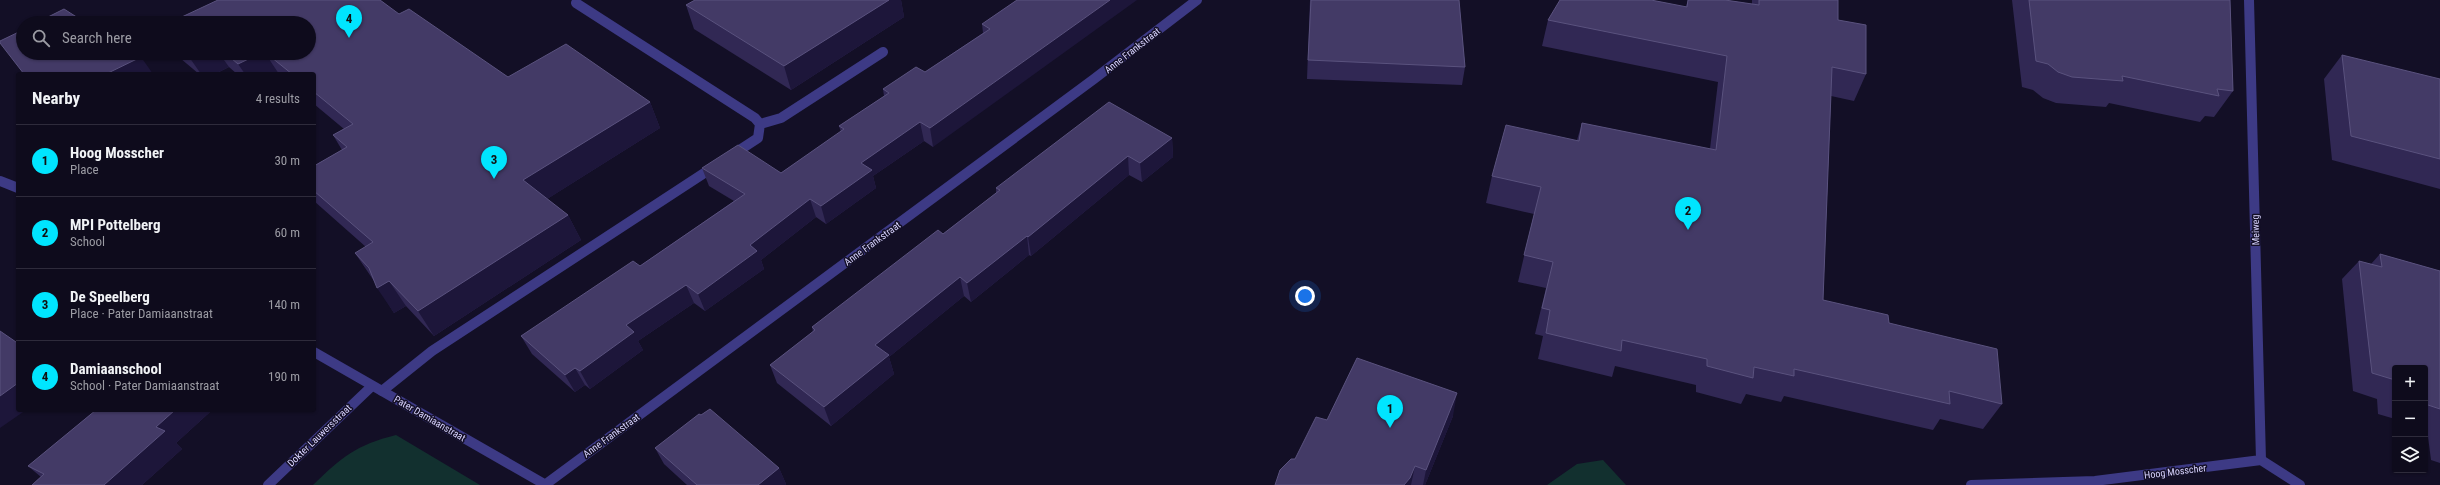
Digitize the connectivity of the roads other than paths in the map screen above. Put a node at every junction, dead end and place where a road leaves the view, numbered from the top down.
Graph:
1 (1197, 0) edge
2 (2249, 0) edge
3 (576, 3) dead end
4 (883, 52) dead end
5 (760, 124) junction
6 (0, 181) edge
7 (16, 187) edge
8 (316, 353) edge
9 (377, 388) junction
10 (2261, 460) junction
11 (268, 485) edge
12 (546, 485) edge
13 (1970, 485) edge
14 (2300, 485) edge

1 - 12 street, Anne Frankstraat
2 - 10 street, Meiweg
3 - 5 street
4 - 5 street
5 - 9 street, Dokter Lauwersstraat
6 - 7 street
8 - 9 street, Pater Damiaanstraat
9 - 11 street, Dokter Lauwersstraat
9 - 12 street, Pater Damiaanstraat
10 - 13 street, Hoog Mosscher
10 - 14 street

